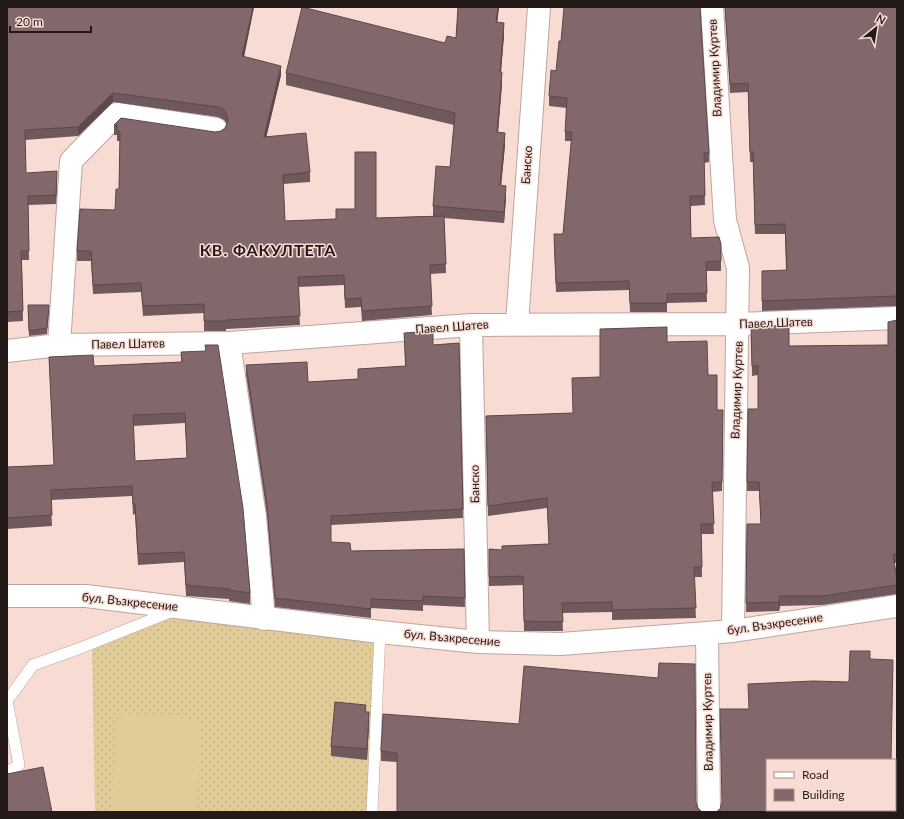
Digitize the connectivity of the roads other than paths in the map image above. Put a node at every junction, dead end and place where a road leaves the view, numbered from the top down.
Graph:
1 (538, 7) edge
2 (712, 7) edge
3 (216, 129) dead end
4 (897, 318) edge
5 (517, 324) junction
6 (739, 324) junction
7 (471, 325) junction
8 (229, 343) junction
9 (59, 346) junction
10 (7, 351) edge
11 (7, 596) edge
12 (897, 606) edge
13 (181, 608) junction
14 (264, 619) junction
15 (733, 631) junction
16 (380, 632) junction
17 (707, 633) junction
18 (478, 642) junction
19 (7, 772) edge
20 (372, 812) edge
21 (709, 812) edge

1 - 5 street, Банско
2 - 6 street, Владимир Куртев
3 - 9 street
4 - 6 street, Павел Шатев
5 - 6 street, Павел Шатев
5 - 7 street, Павел Шатев
6 - 15 street, Владимир Куртев
7 - 8 street, Павел Шатев
7 - 18 street, Банско
8 - 9 street, Павел Шатев
8 - 14 street
9 - 10 street, Павел Шатев
11 - 13 street, бул. Възкресение
12 - 15 street, бул. Възкресение
13 - 14 street, бул. Възкресение
13 - 19 lane
14 - 16 street, бул. Възкресение
15 - 17 street, бул. Възкресение
16 - 18 street, бул. Възкресение
16 - 20 lane
17 - 18 street, бул. Възкресение
17 - 21 street, Владимир Куртев

